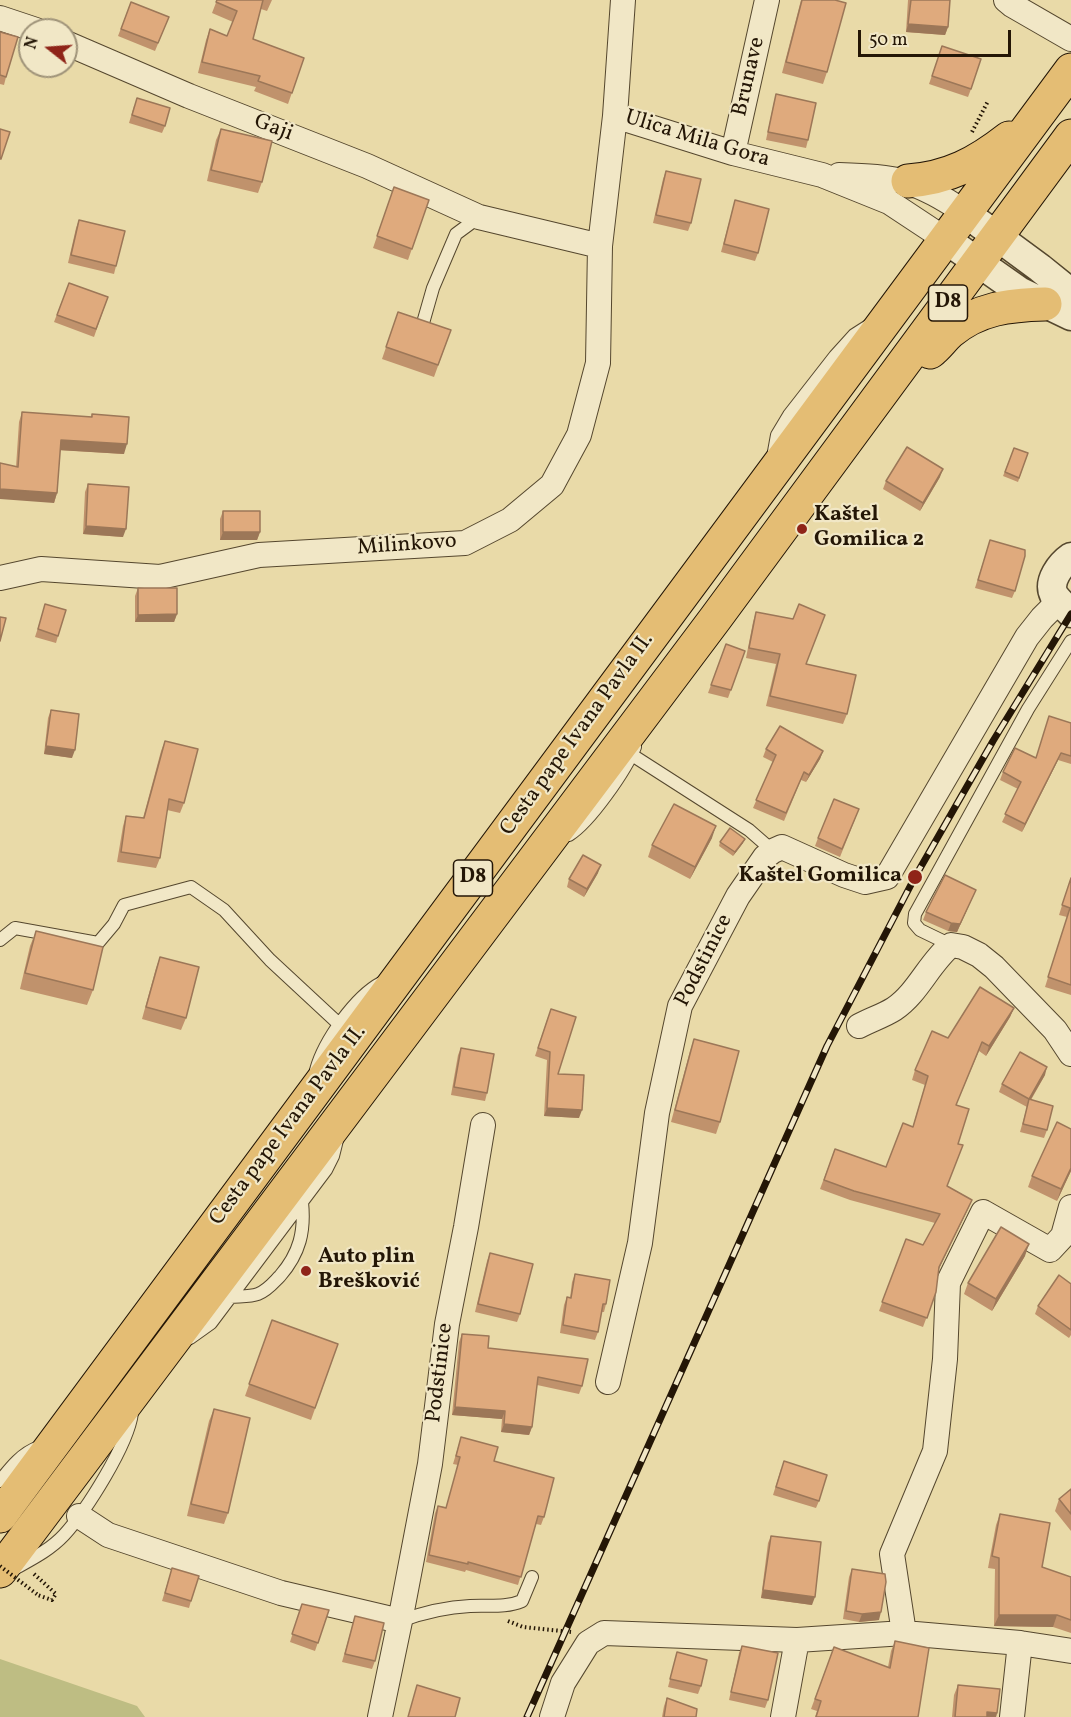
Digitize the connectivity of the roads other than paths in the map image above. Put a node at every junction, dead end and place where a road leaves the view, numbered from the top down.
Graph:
1 (623, 0) edge
2 (767, 0) edge
3 (1006, 0) edge
4 (0, 18) edge
5 (18, 24) edge
6 (1071, 39) edge
7 (78, 48) edge
8 (1071, 70) edge
9 (615, 116) junction
10 (1031, 124) junction
11 (1071, 136) edge
12 (733, 153) junction
13 (822, 175) junction
14 (908, 181) junction
15 (964, 212) junction
16 (479, 217) junction
17 (998, 236) junction
18 (945, 238) junction
19 (600, 246) junction
20 (978, 263) junction
21 (1062, 304) edge
22 (423, 323) edge
23 (898, 371) junction
24 (1071, 556) edge
25 (0, 578) edge
26 (1065, 607) edge
27 (1071, 641) edge
28 (642, 715) junction
29 (632, 755) junction
30 (543, 847) junction
31 (773, 851) junction
32 (0, 940) edge
33 (951, 945) junction
34 (406, 969) junction
35 (340, 1025) junction
36 (859, 1026) dead end
37 (1071, 1054) edge
38 (305, 1106) junction
39 (340, 1118) junction
40 (483, 1125) dead end
41 (302, 1202) junction
42 (1071, 1207) edge
43 (230, 1297) junction
44 (167, 1348) junction
45 (608, 1382) dead end
46 (134, 1392) junction
47 (54, 1442) junction
48 (0, 1480) edge
49 (0, 1516) edge
50 (79, 1516) junction
51 (0, 1570) edge
52 (0, 1577) edge
53 (532, 1577) dead end
54 (400, 1621) junction
55 (904, 1633) junction
56 (797, 1640) junction
57 (1020, 1643) junction
58 (1071, 1651) edge
59 (380, 1717) edge
60 (552, 1717) edge
61 (783, 1717) edge
62 (1012, 1717) edge

1 - 9 street, Ulica Mila Gora
2 - 12 street, Brunave
3 - 6 street
4 - 5 street
7 - 16 street, Gaji
8 - 10 main road, Cesta pape Ivana Pavla II. / D8
9 - 12 street, Ulica Mila Gora
9 - 19 street
10 - 14 main road
10 - 15 main road, Cesta pape Ivana Pavla II. / D8
11 - 17 main road, Cesta pape Ivana Pavla II. / D8
12 - 13 street, Ulica Mila Gora
13 - 14 street, Ulica Mila Gora
13 - 18 street, Ulica Mila Gora
14 - 15 street, Ulica Mila Gora
15 - 17 street
15 - 18 main road, Cesta pape Ivana Pavla II. / D8
16 - 19 street, Gaji
16 - 22 lane
17 - 20 main road, Cesta pape Ivana Pavla II. / D8
17 - 21 street
18 - 20 street
18 - 34 main road, Cesta pape Ivana Pavla II. / D8
19 - 25 street, Milinkovo
20 - 21 street
20 - 23 main road, Cesta pape Ivana Pavla II. / D8
21 - 23 main road
23 - 28 main road, Cesta pape Ivana Pavla II. / D8
24 - 26 street
26 - 31 street
27 - 33 lane
28 - 29 lane
28 - 30 main road, Cesta pape Ivana Pavla II. / D8
29 - 30 lane
29 - 31 lane
30 - 39 main road, Cesta pape Ivana Pavla II. / D8
31 - 45 street, Podstinice
32 - 35 lane
33 - 36 street
33 - 37 street
34 - 35 lane
34 - 38 main road, Cesta pape Ivana Pavla II. / D8
35 - 38 lane
38 - 47 main road, Cesta pape Ivana Pavla II. / D8
39 - 41 lane
39 - 44 main road, Cesta pape Ivana Pavla II. / D8
40 - 54 street, Podstinice
41 - 43 lane
41 - 43 lane
42 - 55 street
43 - 44 lane
44 - 46 main road, Cesta pape Ivana Pavla II. / D8
46 - 50 lane
46 - 51 main road, Cesta pape Ivana Pavla II. / D8
47 - 48 lane
47 - 49 main road, Cesta pape Ivana Pavla II. / D8
50 - 52 lane
50 - 54 street
53 - 54 lane
54 - 59 street, Podstinice
55 - 56 street
55 - 57 street
56 - 60 street
56 - 61 street
57 - 58 street
57 - 62 street

